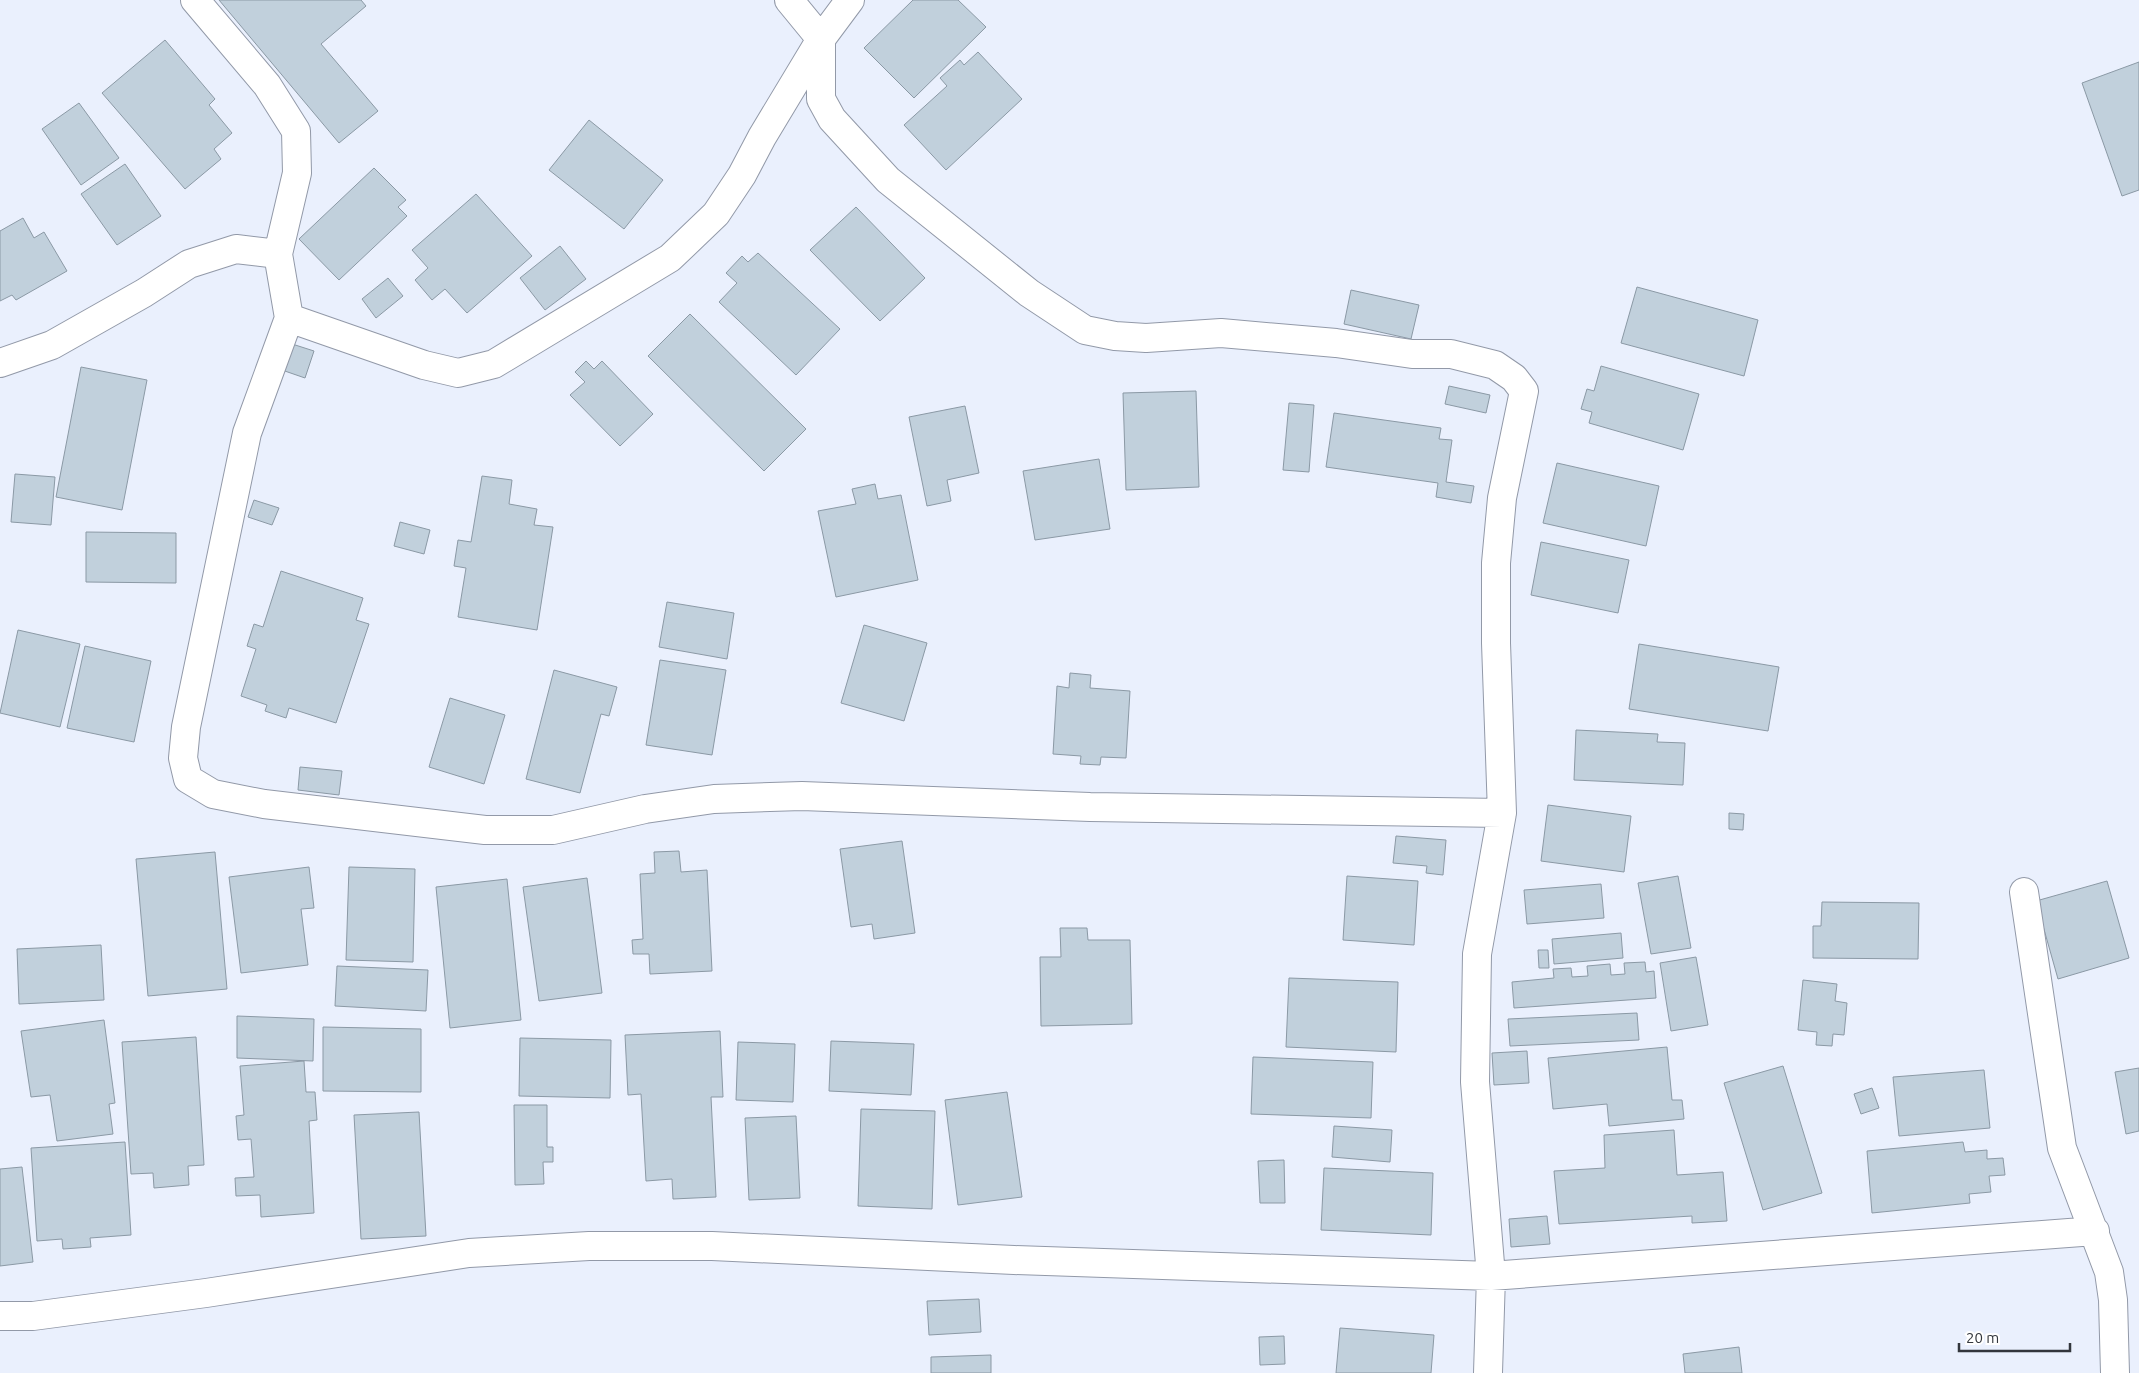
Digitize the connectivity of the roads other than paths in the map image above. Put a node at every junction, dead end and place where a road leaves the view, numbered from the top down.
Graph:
1 (195, 0) edge
2 (789, 0) edge
3 (850, 0) edge
4 (821, 39) junction
5 (278, 254) junction
6 (289, 318) junction
7 (0, 363) edge
8 (1502, 813) junction
9 (2024, 892) dead end
10 (2095, 1231) junction
11 (1491, 1276) junction
12 (0, 1316) edge
13 (1488, 1373) edge
14 (2115, 1373) edge

1 - 5 street
2 - 4 street
3 - 4 street
4 - 6 street
4 - 8 street
5 - 6 street
5 - 7 street
6 - 8 street
8 - 11 street
9 - 10 street
10 - 11 street
10 - 14 street
11 - 12 street
11 - 13 street

